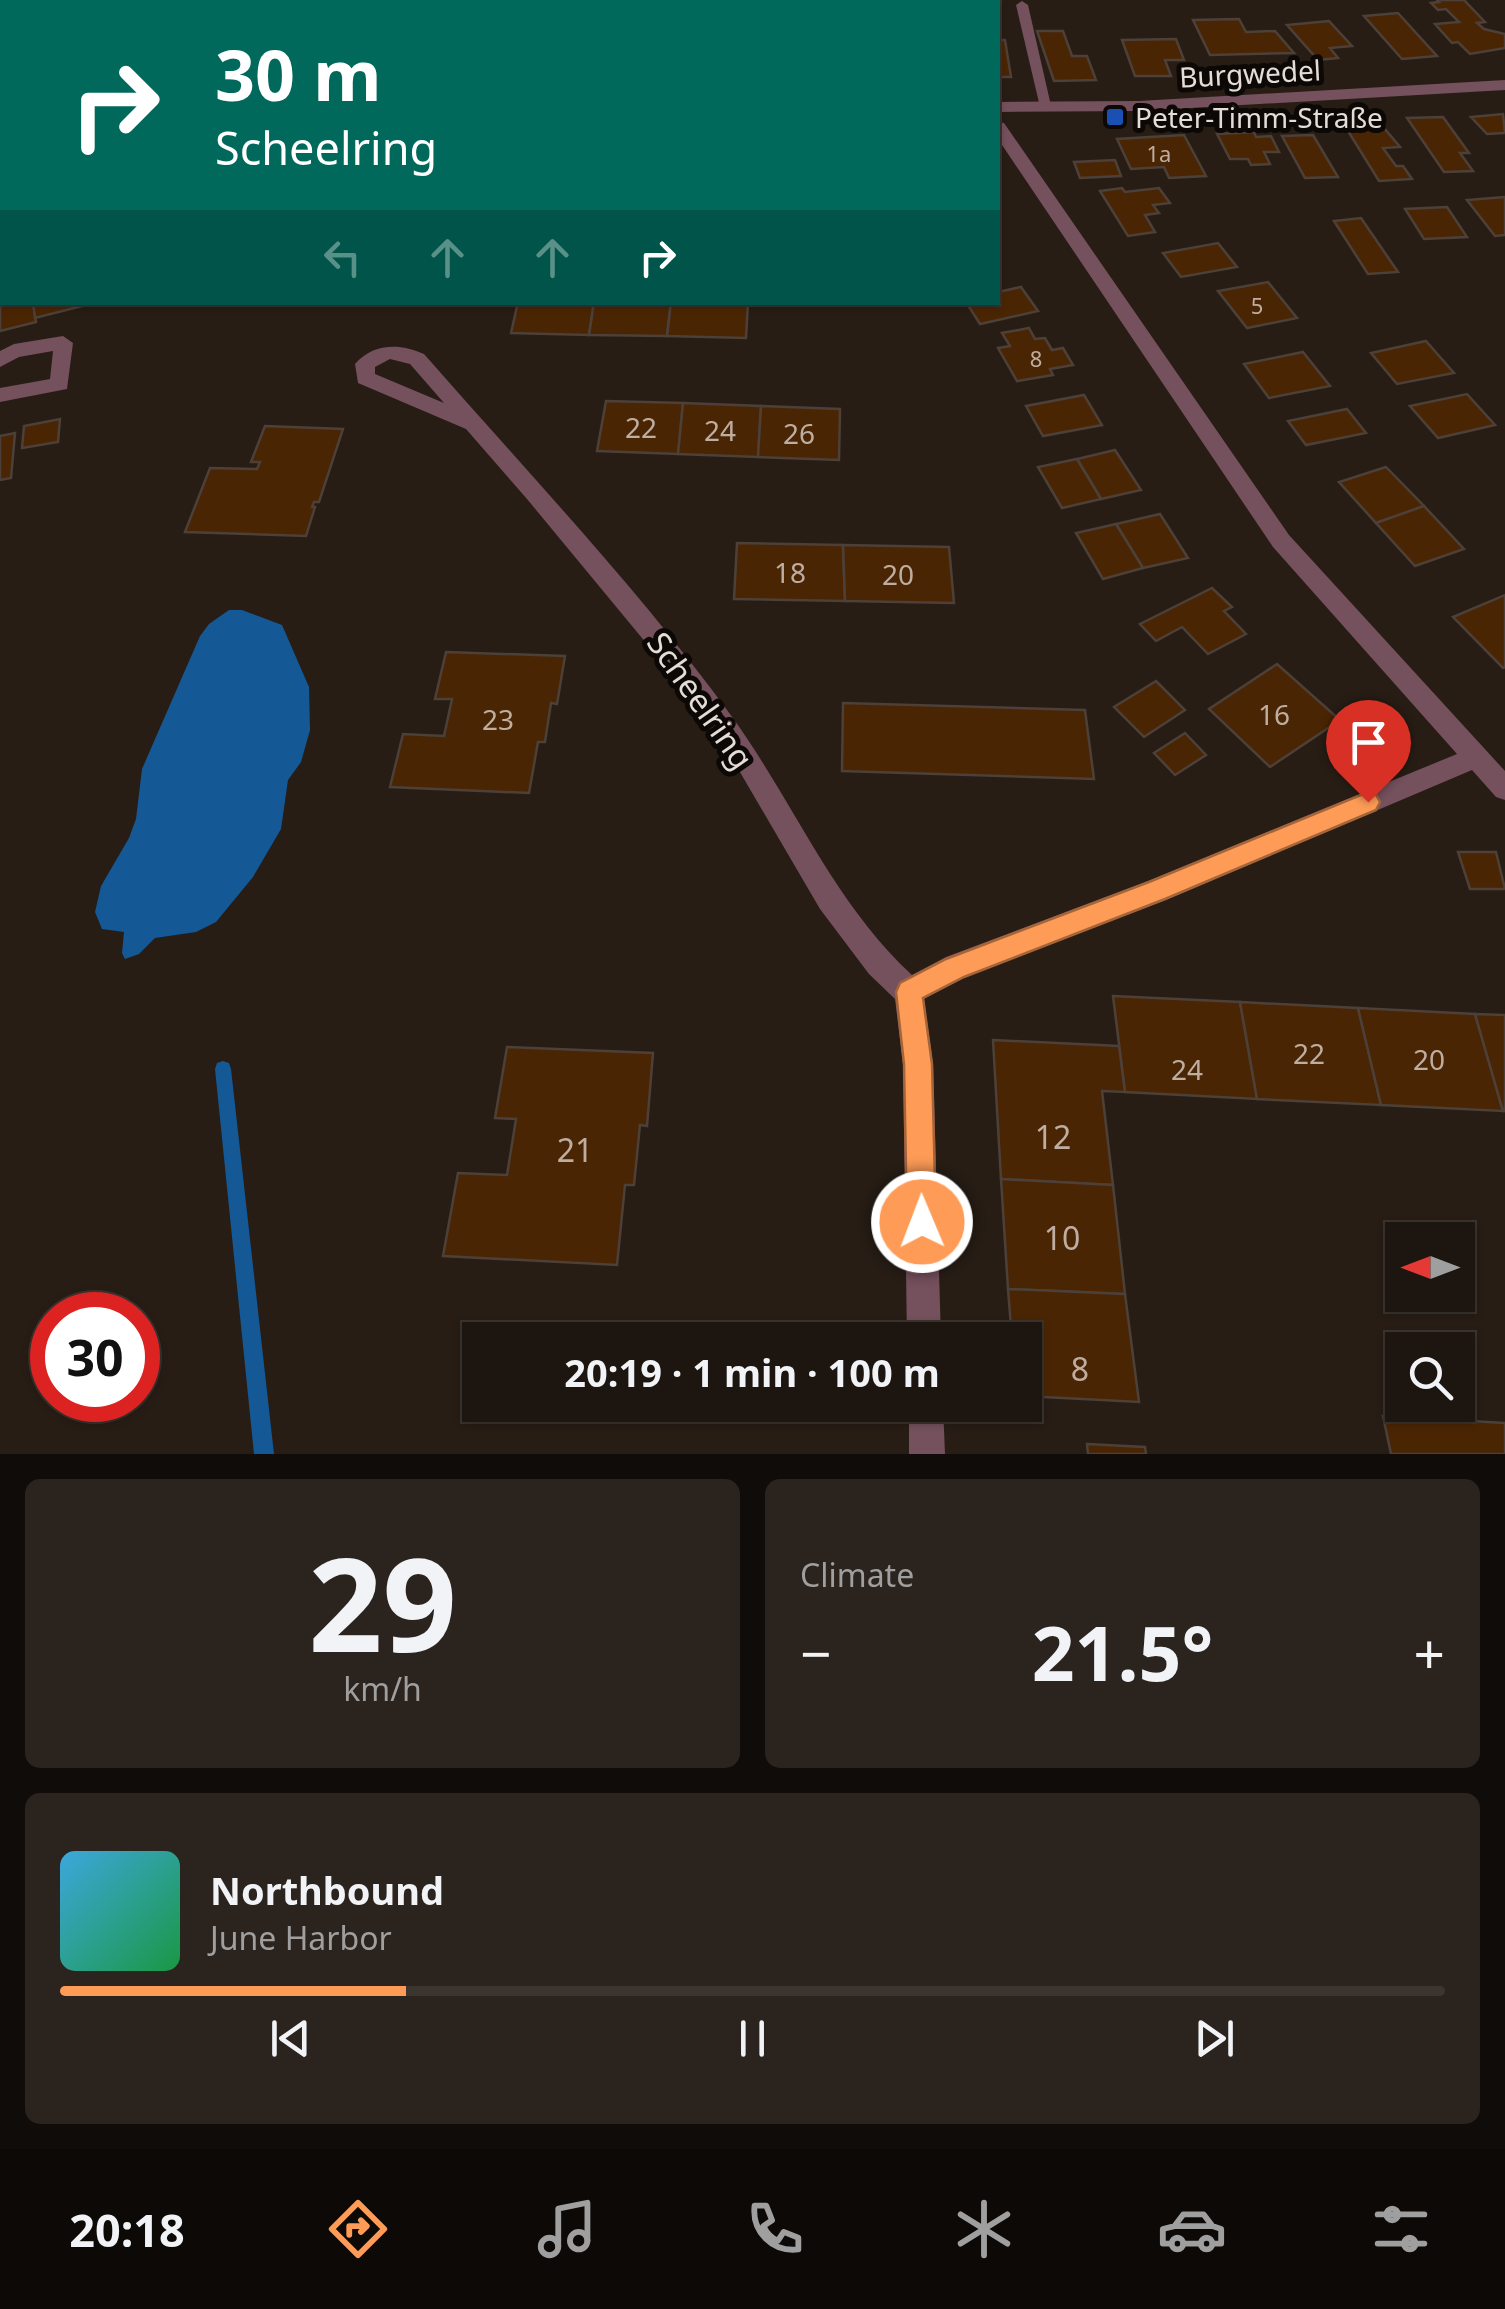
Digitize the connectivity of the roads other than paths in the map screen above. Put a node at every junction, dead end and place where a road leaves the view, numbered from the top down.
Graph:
1 (1022, 5) dead end
2 (1505, 85) edge
3 (1000, 106) edge
4 (1047, 107) junction
5 (1000, 130) edge
6 (0, 360) edge
7 (0, 394) edge
8 (471, 423) dead end
9 (1474, 758) junction
10 (1505, 789) edge
11 (909, 992) junction
12 (924, 1322) edge
13 (926, 1422) edge
14 (927, 1454) edge

1 - 4 lane
2 - 4 street, Burgwedel
3 - 4 street, Burgwedel
5 - 9 street
6 - 7 street
8 - 11 street, Scheelring
9 - 10 street
9 - 11 street
11 - 12 street
13 - 14 street

